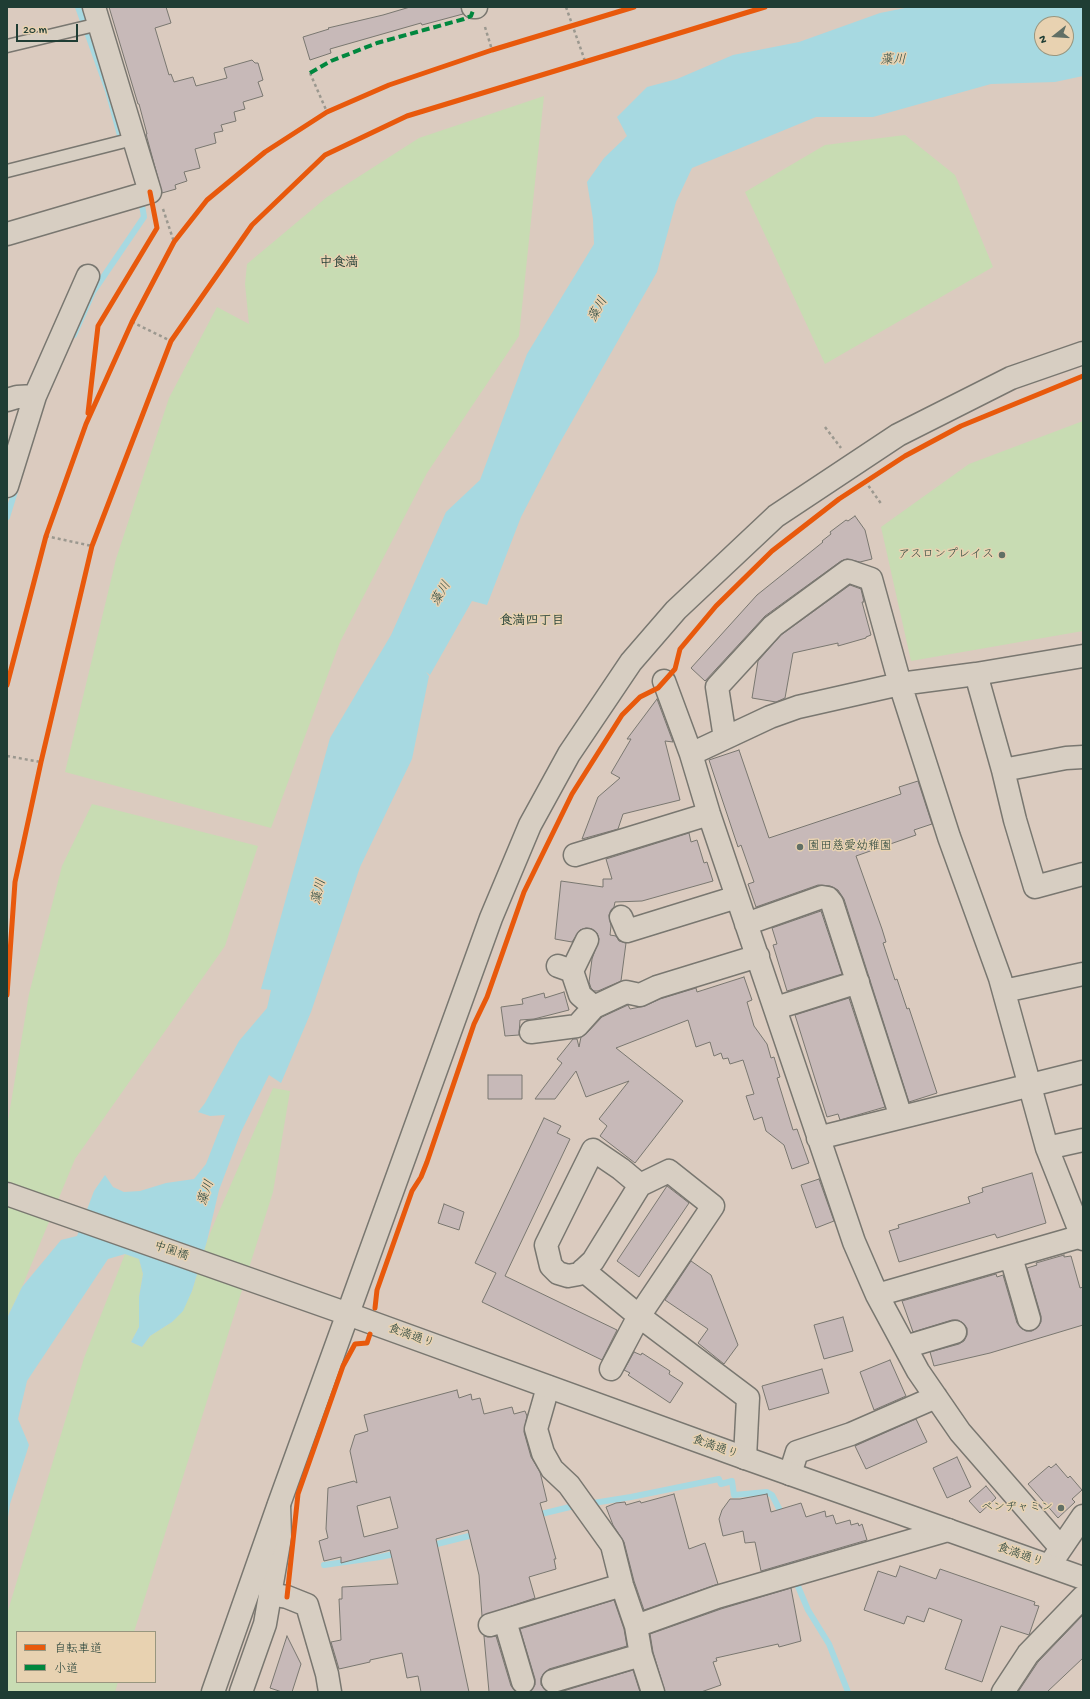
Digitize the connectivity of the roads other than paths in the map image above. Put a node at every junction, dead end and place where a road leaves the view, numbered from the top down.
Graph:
1 (97, 16) edge
2 (7, 46) edge
3 (134, 139) junction
4 (7, 170) edge
5 (7, 234) edge
6 (88, 276) dead end
7 (1083, 353) edge
8 (35, 396) junction
9 (7, 400) edge
10 (8, 481) edge
11 (1083, 656) edge
12 (976, 674) junction
13 (664, 681) dead end
14 (900, 684) junction
15 (725, 738) junction
16 (691, 754) junction
17 (1083, 757) edge
18 (1003, 770) junction
19 (709, 814) junction
20 (575, 855) dead end
21 (1083, 874) edge
22 (737, 897) junction
23 (746, 924) junction
24 (626, 932) dead end
25 (587, 940) dead end
26 (758, 956) junction
27 (1083, 974) edge
28 (858, 982) junction
29 (1004, 991) junction
30 (594, 1007) junction
31 (776, 1008) junction
32 (531, 1032) dead end
33 (1083, 1072) edge
34 (1029, 1086) junction
35 (901, 1117) junction
36 (818, 1138) junction
37 (1083, 1140) edge
38 (1046, 1148) junction
39 (640, 1185) junction
40 (7, 1194) edge
41 (1082, 1238) edge
42 (1011, 1257) junction
43 (583, 1270) junction
44 (877, 1295) junction
45 (342, 1312) junction
46 (639, 1316) junction
47 (1029, 1319) dead end
48 (955, 1332) dead end
49 (905, 1347) junction
50 (611, 1369) dead end
51 (548, 1387) junction
52 (936, 1397) junction
53 (745, 1458) junction
54 (790, 1474) junction
55 (279, 1504) junction
56 (1083, 1516) edge
57 (948, 1530) junction
58 (1061, 1548) junction
59 (1049, 1566) junction
60 (1083, 1578) edge
61 (622, 1585) junction
62 (270, 1594) junction
63 (1083, 1597) edge
64 (636, 1626) junction
65 (641, 1656) junction
66 (553, 1681) dead end
67 (523, 1682) dead end
68 (214, 1692) edge
69 (241, 1692) edge
70 (330, 1692) edge
71 (654, 1692) edge
72 (1003, 1692) edge

1 - 2 lane
1 - 3 street
3 - 4 lane
3 - 5 street
6 - 8 street
7 - 45 street
8 - 9 street
8 - 10 street
11 - 12 street
12 - 14 street
12 - 18 street
13 - 16 street
14 - 15 street
14 - 15 street
14 - 29 street
15 - 16 street
16 - 19 street
17 - 18 street
18 - 21 street
19 - 20 street
19 - 22 street
22 - 23 street
22 - 24 street
23 - 26 street
23 - 28 street
25 - 30 street
26 - 30 street
26 - 31 street
27 - 29 street
28 - 31 street
28 - 35 street
29 - 34 street
30 - 32 street
31 - 36 street
33 - 34 street
34 - 35 street
34 - 38 street
35 - 36 street
36 - 44 street
37 - 38 street
38 - 41 street
39 - 43 street
39 - 43 street
39 - 46 street
40 - 45 street, 中園橋
41 - 42 street
42 - 44 street
42 - 47 street
43 - 46 street
44 - 49 street
45 - 51 street, 食満通り
45 - 55 street
46 - 50 street
46 - 53 street
48 - 49 street
49 - 52 street
51 - 53 street, 食満通り
51 - 61 street
52 - 54 street
52 - 58 street
53 - 54 street, 食満通り
54 - 57 street, 食満通り
55 - 62 street
55 - 68 street
56 - 58 street
57 - 59 street, 食満通り
57 - 64 street
58 - 59 street
59 - 60 street, 食満通り
61 - 64 street
61 - 67 street
62 - 69 street
62 - 70 street
63 - 72 street
64 - 65 street
65 - 66 street
65 - 71 street

